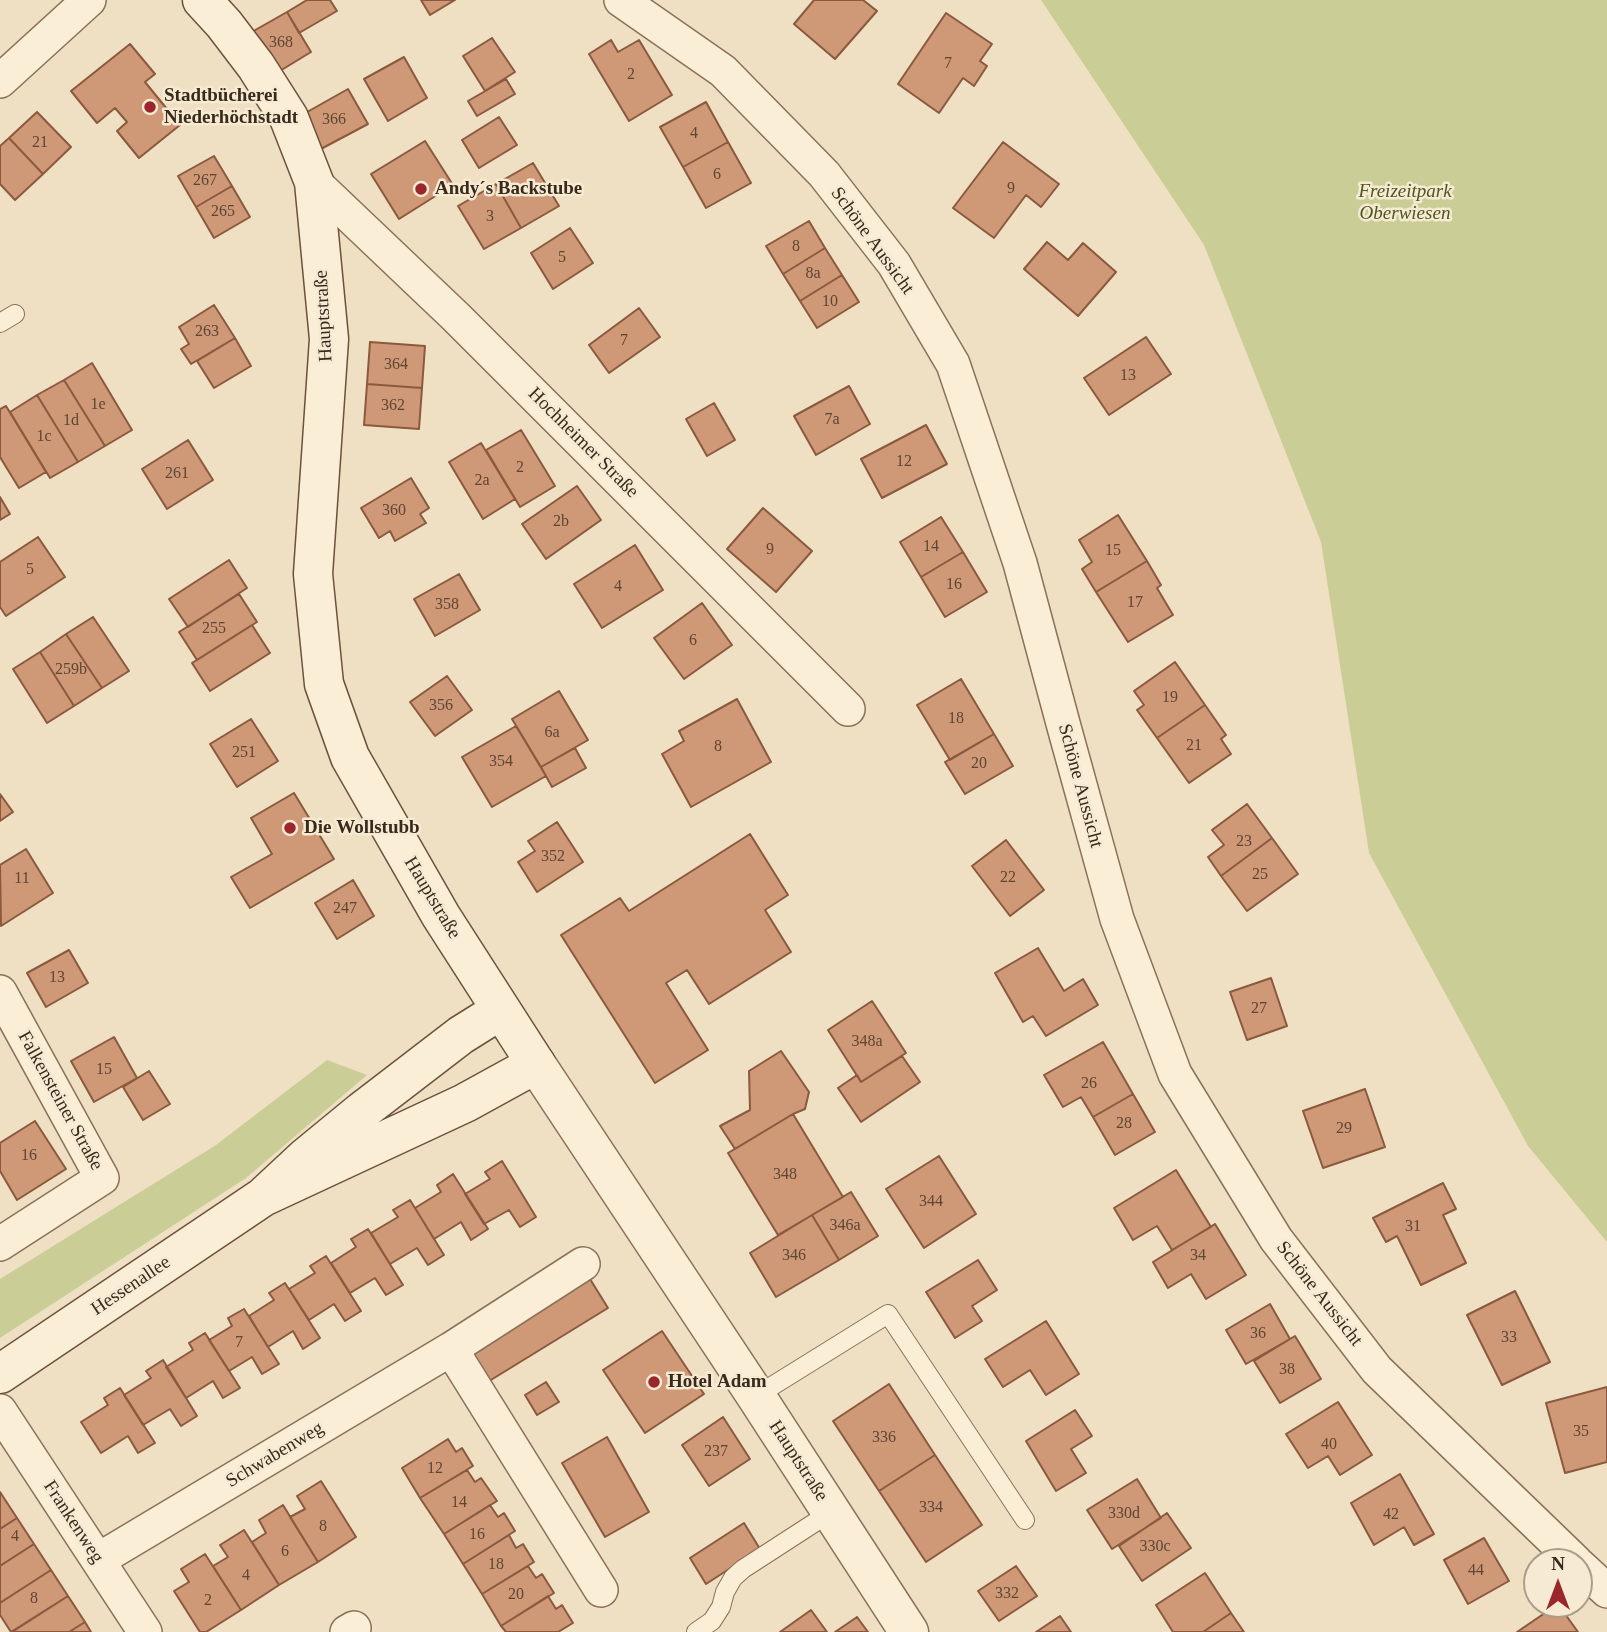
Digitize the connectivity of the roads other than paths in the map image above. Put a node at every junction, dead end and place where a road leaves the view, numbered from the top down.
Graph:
1 (89, 0) edge
2 (202, 0) edge
3 (621, 0) edge
4 (0, 81) edge
5 (314, 182) junction
6 (848, 709) dead end
7 (0, 992) edge
8 (501, 1010) junction
9 (536, 1064) junction
10 (263, 1197) junction
11 (0, 1244) edge
12 (583, 1264) dead end
13 (451, 1349) junction
14 (0, 1374) edge
15 (756, 1396) junction
16 (0, 1411) edge
17 (831, 1512) junction
18 (1025, 1520) dead end
19 (1562, 1548) edge
20 (98, 1560) junction
21 (1593, 1577) edge
22 (601, 1590) dead end
23 (1607, 1591) edge
24 (145, 1632) edge
25 (696, 1632) edge
26 (909, 1632) edge

1 - 4 street
2 - 5 main road, Hauptstraße
3 - 19 street, Schöne Aussicht
5 - 6 street, Hochheimer Straße
5 - 8 main road, Hauptstraße
7 - 11 street, Falkensteiner Straße
8 - 9 main road, Hauptstraße
8 - 10 main road, Hessenallee
9 - 10 main road, Hessenallee
9 - 15 main road, Hauptstraße
10 - 14 main road, Hessenallee
12 - 13 street, Schwabenweg
13 - 20 street, Schwabenweg
13 - 22 street
15 - 17 main road, Hauptstraße
15 - 18 lane
16 - 20 street, Frankenweg
17 - 25 lane
17 - 26 main road, Hauptstraße
20 - 24 street, Frankenweg
21 - 23 street, Schöne Aussicht

